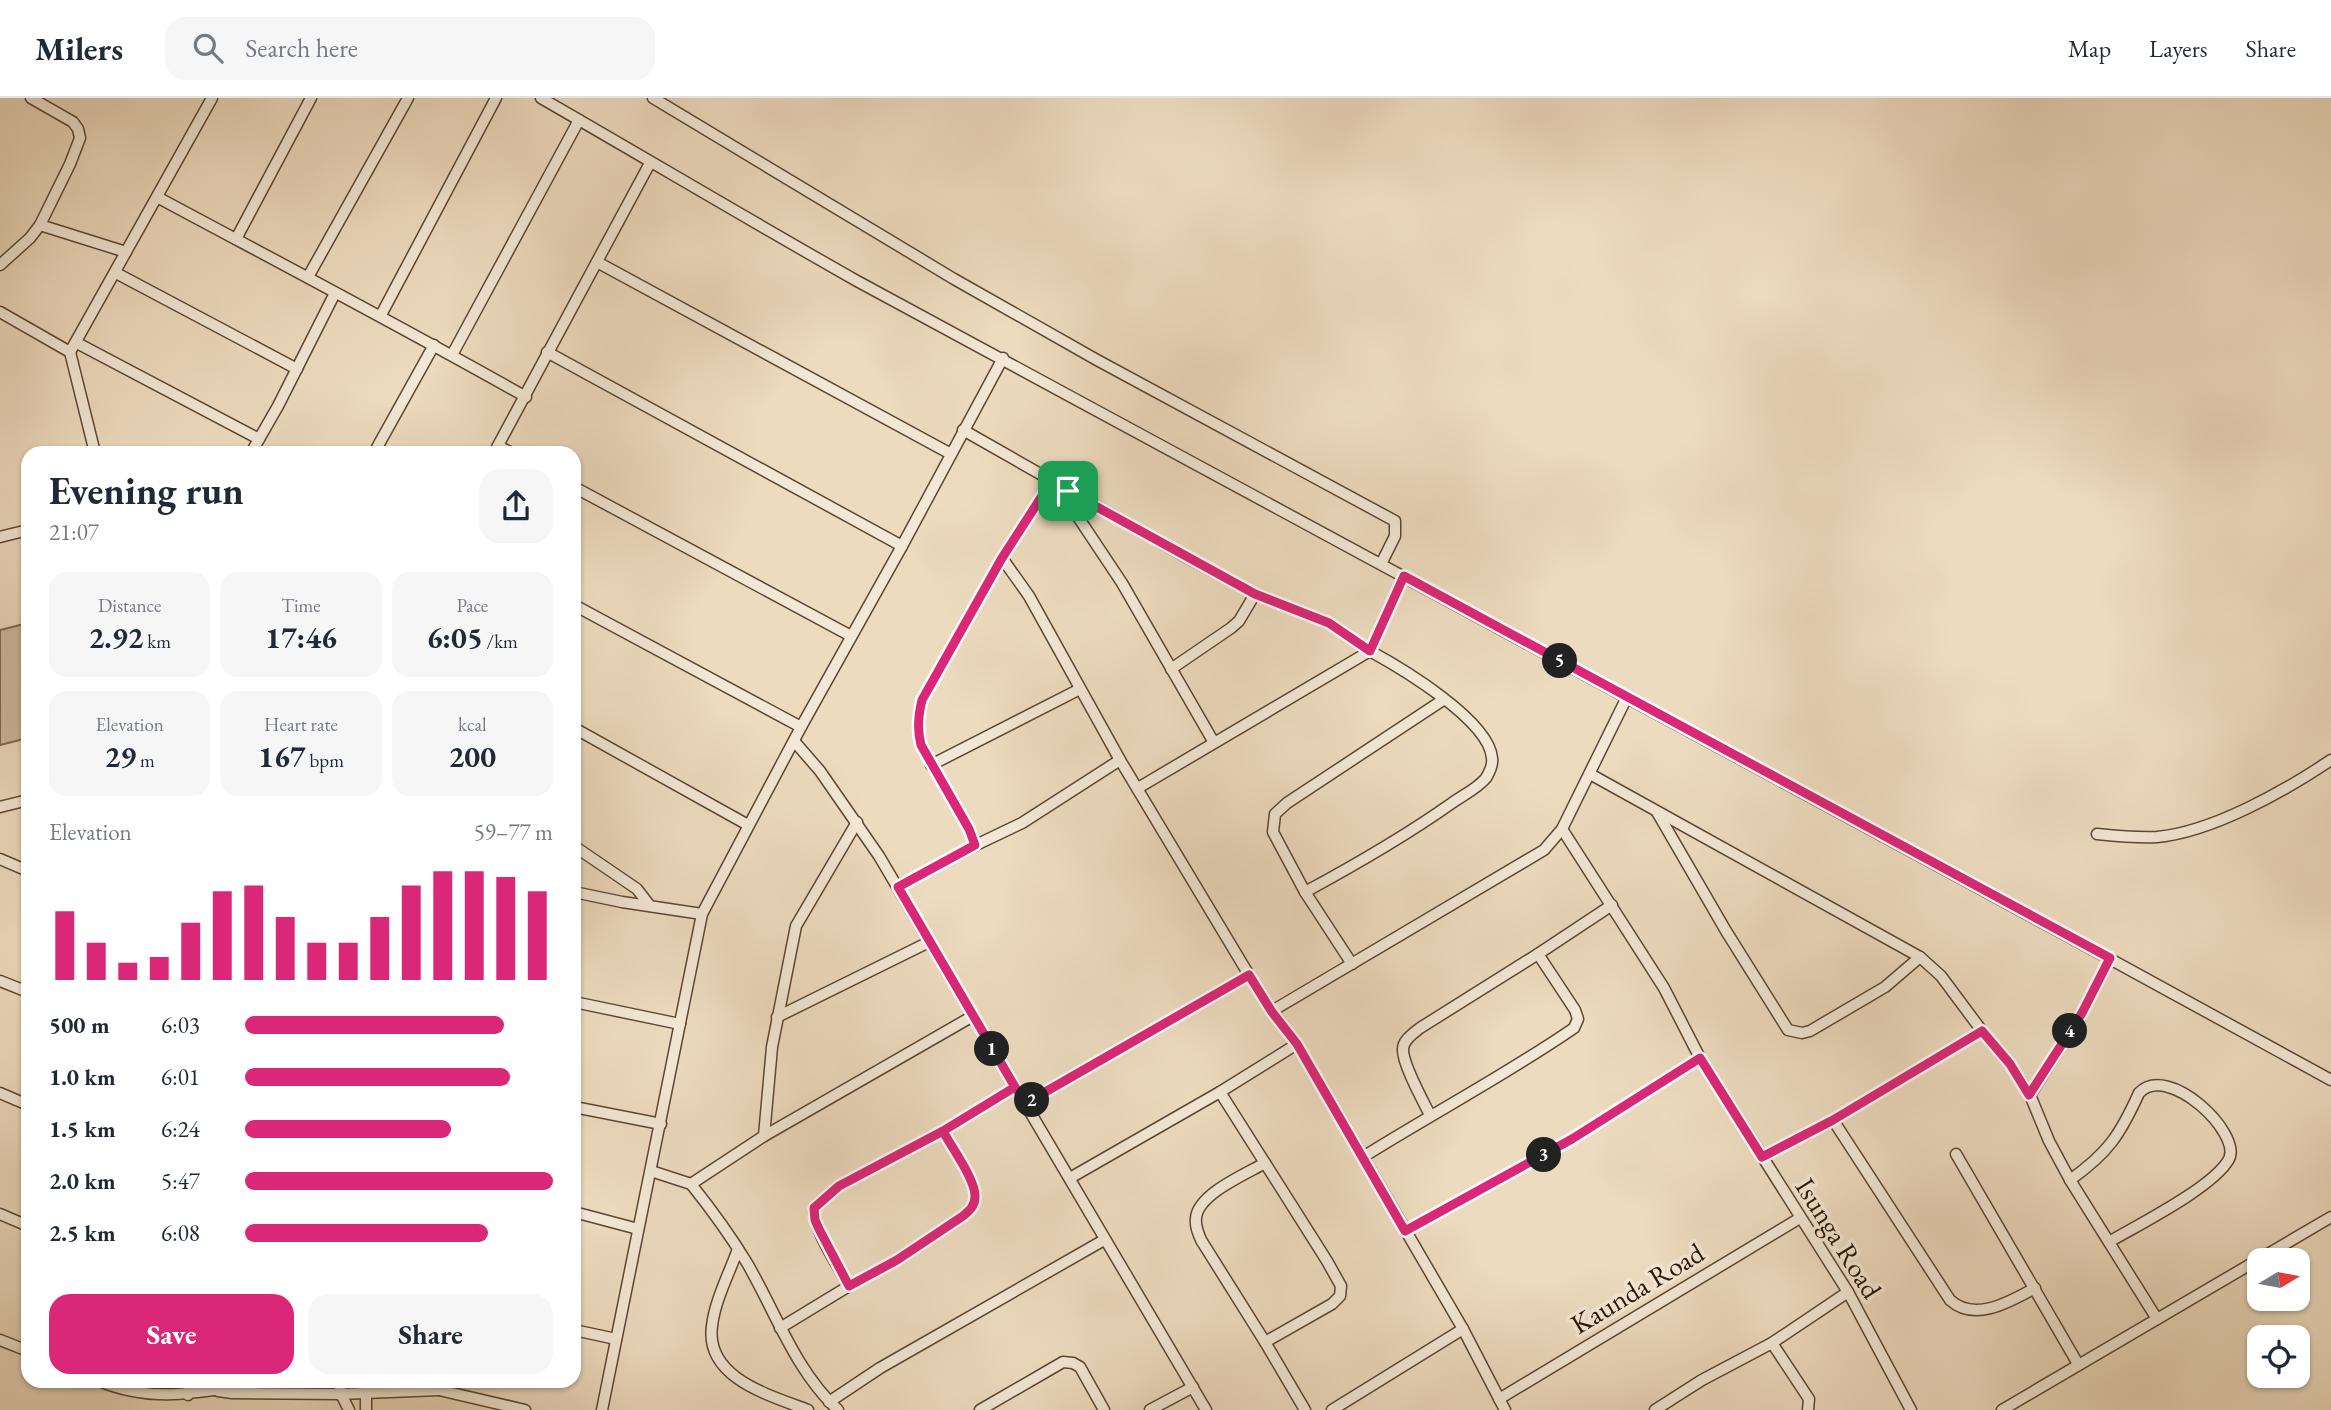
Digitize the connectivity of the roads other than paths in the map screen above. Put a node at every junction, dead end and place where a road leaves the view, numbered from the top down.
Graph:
1 (31, 98) edge
2 (212, 98) edge
3 (311, 98) edge
4 (408, 98) edge
5 (496, 98) edge
6 (541, 98) edge
7 (653, 98) edge
8 (579, 120) junction
9 (650, 163) junction
10 (157, 197) junction
11 (40, 225) junction
12 (236, 239) junction
13 (126, 252) junction
14 (597, 262) junction
15 (0, 265) edge
16 (116, 273) junction
17 (308, 277) junction
18 (335, 293) junction
19 (0, 312) edge
20 (380, 315) junction
21 (434, 345) junction
22 (74, 347) junction
23 (547, 352) junction
24 (452, 355) junction
25 (1003, 358) junction
26 (296, 369) junction
27 (526, 397) junction
28 (963, 430) junction
29 (259, 439) junction
30 (94, 446) edge
31 (255, 446) edge
32 (378, 446) edge
33 (498, 446) edge
34 (951, 454) junction
35 (1051, 482) junction
36 (581, 490) edge
37 (1068, 491) junction
38 (21, 532) edge
39 (0, 537) edge
40 (902, 546) junction
41 (1002, 558) junction
42 (1381, 564) junction
43 (1404, 576) junction
44 (1255, 594) junction
45 (581, 609) edge
46 (851, 636) junction
47 (1370, 651) junction
48 (1171, 669) junction
49 (1080, 689) junction
50 (1627, 697) junction
51 (1443, 699) junction
52 (801, 727) junction
53 (581, 733) edge
54 (794, 741) junction
55 (1213, 741) junction
56 (1120, 760) junction
57 (2331, 760) edge
58 (931, 765) junction
59 (1590, 774) junction
60 (1138, 788) junction
61 (21, 802) edge
62 (0, 807) edge
63 (1657, 812) junction
64 (857, 822) junction
65 (748, 825) junction
66 (1562, 829) junction
67 (2097, 834) dead end
68 (975, 845) junction
69 (581, 851) edge
70 (0, 859) edge
71 (21, 868) edge
72 (898, 887) junction
73 (1305, 892) junction
74 (581, 893) edge
75 (650, 905) junction
76 (1612, 905) junction
77 (702, 914) junction
78 (929, 942) junction
79 (1538, 954) junction
80 (1920, 957) junction
81 (2110, 958) junction
82 (1352, 964) junction
83 (1249, 975) junction
84 (0, 981) edge
85 (21, 989) edge
86 (581, 1003) edge
87 (1272, 1012) junction
88 (973, 1016) junction
89 (777, 1017) junction
90 (680, 1024) junction
91 (1982, 1031) junction
92 (1297, 1044) junction
93 (1700, 1058) junction
94 (2331, 1080) edge
95 (1015, 1087) junction
96 (1220, 1092) junction
97 (0, 1093) edge
98 (2029, 1095) junction
99 (21, 1102) edge
100 (1026, 1103) junction
101 (581, 1108) edge
102 (1430, 1115) junction
103 (1833, 1120) junction
104 (661, 1124) junction
105 (943, 1131) junction
106 (764, 1136) junction
107 (1956, 1154) dead end
108 (1363, 1157) junction
109 (1762, 1157) junction
110 (1265, 1163) junction
111 (651, 1171) junction
112 (1070, 1178) junction
113 (2070, 1180) junction
114 (691, 1184) junction
115 (0, 1214) edge
116 (581, 1214) edge
117 (1800, 1217) junction
118 (2331, 1217) edge
119 (21, 1223) edge
120 (638, 1229) junction
121 (1405, 1231) junction
122 (1104, 1240) junction
123 (2109, 1242) junction
124 (738, 1249) junction
125 (849, 1286) junction
126 (2035, 1288) junction
127 (1848, 1292) junction
128 (2157, 1319) junction
129 (780, 1328) junction
130 (1463, 1329) junction
131 (581, 1332) edge
132 (616, 1339) junction
133 (0, 1340) edge
134 (1265, 1342) junction
135 (1772, 1343) junction
136 (21, 1348) edge
137 (2078, 1364) junction
138 (1193, 1387) junction
139 (121, 1388) edge
140 (190, 1388) edge
141 (225, 1388) edge
142 (341, 1388) edge
143 (367, 1388) edge
144 (433, 1388) edge
145 (439, 1390) junction
146 (218, 1391) junction
147 (367, 1393) junction
148 (341, 1394) junction
149 (188, 1395) junction
150 (1354, 1398) junction
151 (1499, 1399) junction
152 (829, 1402) junction
153 (349, 1410) edge
154 (366, 1410) edge
155 (525, 1410) edge
156 (602, 1410) edge
157 (808, 1410) edge
158 (838, 1410) edge
159 (980, 1410) edge
160 (1104, 1410) edge
161 (1150, 1410) edge
162 (1206, 1410) edge
163 (1305, 1410) edge
164 (1332, 1410) edge
165 (1361, 1410) edge
166 (1505, 1410) edge
167 (1655, 1410) edge
168 (1808, 1410) edge
169 (1911, 1410) edge
170 (2002, 1410) edge

1 - 11 street
2 - 10 street
3 - 12 street
4 - 17 street
5 - 20 street
6 - 8 street
7 - 42 street
8 - 9 street
8 - 24 street
9 - 14 street
9 - 25 street
10 - 12 street
10 - 13 street
11 - 13 street
11 - 15 street
12 - 17 street
13 - 16 street
14 - 23 street
14 - 34 street
16 - 22 street
16 - 26 street
17 - 18 street
18 - 20 street
18 - 26 street
19 - 22 street
20 - 21 street
21 - 24 street
21 - 32 street
22 - 29 street
22 - 30 street
23 - 27 street
23 - 40 street
24 - 27 street
25 - 28 street
25 - 42 street
26 - 29 street
27 - 33 street
28 - 34 street
28 - 35 street
29 - 31 street
34 - 40 street
35 - 37 street
35 - 41 street
36 - 46 street
37 - 44 street
37 - 48 street
38 - 39 street
40 - 46 street
41 - 49 street
41 - 58 street
42 - 43 street
43 - 47 street
43 - 50 street
44 - 47 street
44 - 48 street
45 - 52 street
46 - 52 street
47 - 51 street
47 - 55 street
48 - 55 street
49 - 56 street
49 - 58 street
50 - 59 street
50 - 81 street
51 - 73 street
51 - 73 street
52 - 54 street
53 - 65 street
54 - 64 street
54 - 65 street
55 - 60 street
56 - 60 street
56 - 68 street
57 - 67 street
58 - 68 street
59 - 63 street
59 - 66 street
60 - 83 street
61 - 62 street
63 - 80 street
63 - 80 street
64 - 72 street
64 - 89 street
65 - 77 street
66 - 76 street, Isunga Road
66 - 82 street
68 - 72 street
69 - 75 street
70 - 71 street
72 - 78 street
73 - 82 street
74 - 75 street
75 - 77 street
76 - 79 street
76 - 93 street, Isunga Road
77 - 90 street
78 - 88 street
78 - 89 street
79 - 102 street
79 - 102 street
80 - 91 street
81 - 94 street
81 - 98 street
82 - 87 street
83 - 87 street
83 - 100 street
84 - 85 street
86 - 90 street
87 - 92 street
88 - 95 street
88 - 106 street
89 - 106 street
90 - 104 street
91 - 98 street
91 - 103 street
92 - 96 street
92 - 108 street
93 - 109 street, Isunga Road
93 - 121 street
95 - 100 street
95 - 105 street
96 - 110 street
96 - 112 street
97 - 99 street
98 - 113 street
100 - 112 street
101 - 104 street
102 - 108 street
103 - 109 street
103 - 126 street
104 - 111 street
105 - 125 street
105 - 125 street
106 - 114 street
107 - 126 street
108 - 121 street
109 - 117 street, Isunga Road
110 - 134 street
110 - 134 street
111 - 114 street
111 - 120 street
112 - 122 street
113 - 123 street
113 - 123 street
114 - 124 street
115 - 119 street
116 - 120 street
117 - 127 street, Isunga Road
117 - 151 street, Kaunda Road
118 - 128 street
120 - 132 street
121 - 130 street
122 - 138 street
122 - 152 street
123 - 128 street
124 - 129 street
124 - 157 street
125 - 129 street
126 - 137 street
127 - 135 street
127 - 169 street, Isunga Road
128 - 137 street
129 - 152 street
130 - 150 street
130 - 151 street
131 - 132 street
132 - 156 street
133 - 136 street
134 - 163 street
135 - 167 street
135 - 168 street
137 - 170 street
138 - 161 street
138 - 162 street
139 - 149 street
140 - 149 street
141 - 146 street
142 - 148 street
143 - 147 street
144 - 145 street
145 - 147 street
145 - 155 street
146 - 148 street
146 - 149 street
147 - 148 street
147 - 154 street
148 - 153 street
150 - 164 street
150 - 165 street
151 - 166 street
152 - 158 street
159 - 160 street

